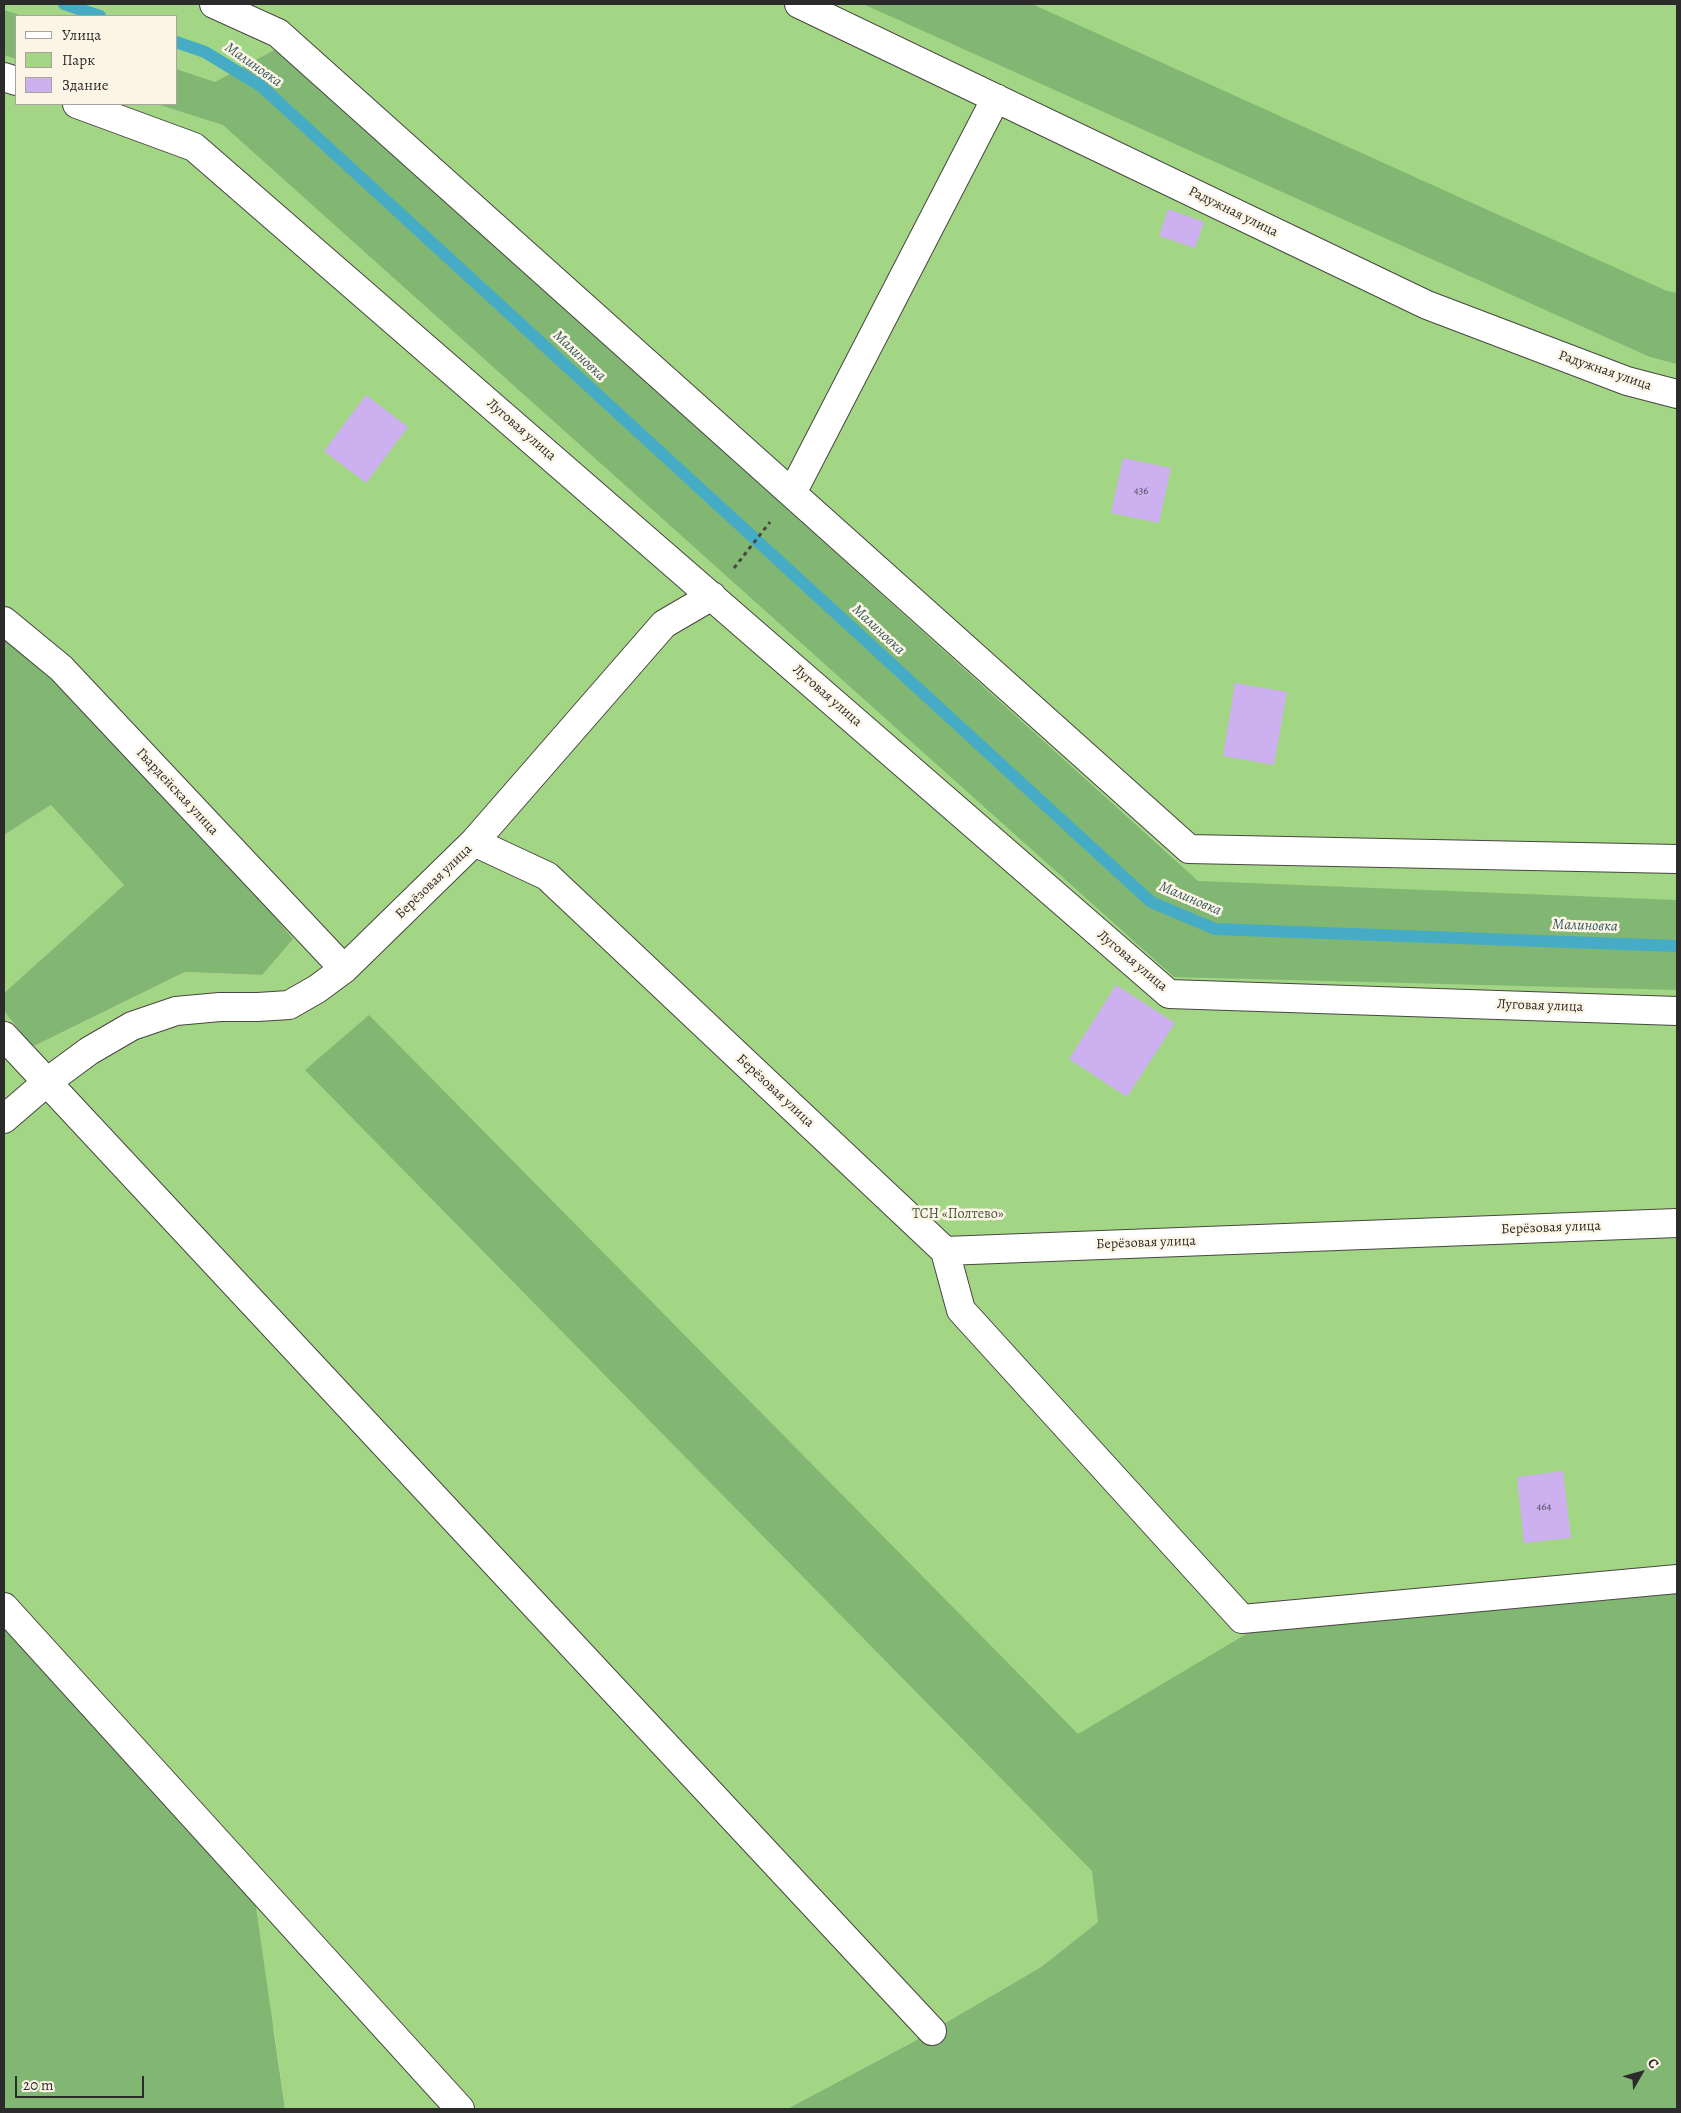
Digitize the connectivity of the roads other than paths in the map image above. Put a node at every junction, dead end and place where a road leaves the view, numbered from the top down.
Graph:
1 (214, 4) edge
2 (799, 4) edge
3 (996, 98) junction
4 (80, 105) edge
5 (1677, 394) edge
6 (792, 493) junction
7 (712, 596) junction
8 (4, 620) edge
9 (474, 842) junction
10 (1677, 859) edge
11 (344, 969) junction
12 (1677, 1011) edge
13 (4, 1036) edge
14 (47, 1082) junction
15 (4, 1119) edge
16 (1677, 1223) edge
17 (945, 1251) junction
18 (1677, 1579) edge
19 (4, 1607) edge
20 (932, 2031) dead end
21 (460, 2109) edge

1 - 6 street
2 - 3 street, Радужная улица
3 - 5 street, Радужная улица
3 - 6 street
4 - 7 street, Луговая улица
6 - 10 street
7 - 9 street
7 - 12 street, Луговая улица
8 - 11 street, Гвардейская улица
9 - 11 street, Берёзовая улица
9 - 17 street, Берёзовая улица
11 - 14 street, Берёзовая улица
13 - 14 street
14 - 15 street, Берёзовая улица
14 - 20 street
16 - 17 street, Берёзовая улица
17 - 18 street
19 - 21 street

